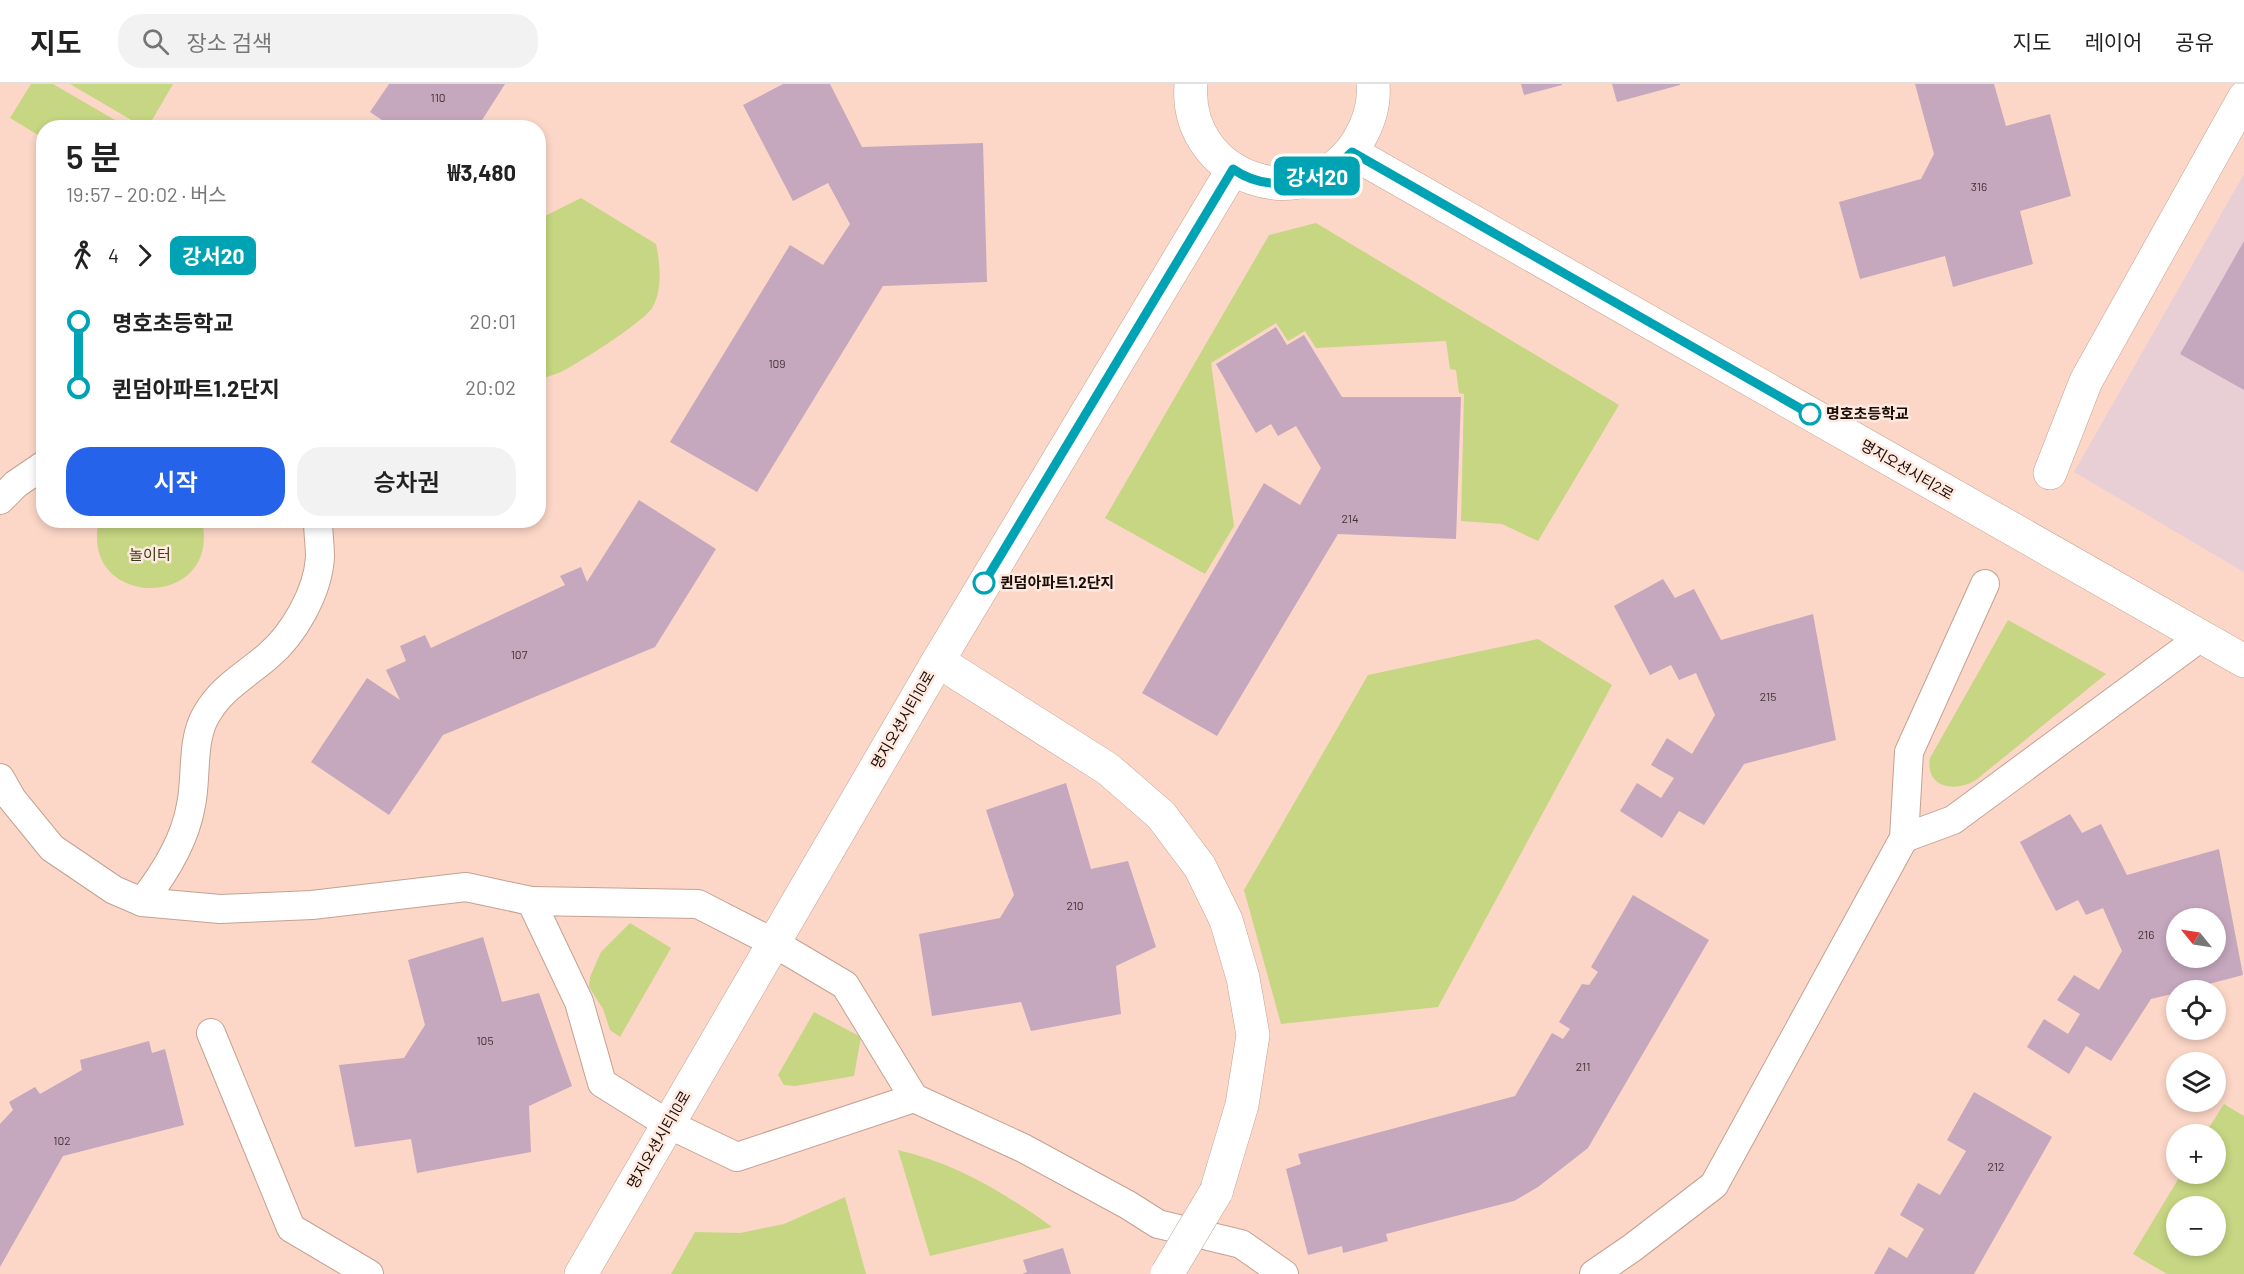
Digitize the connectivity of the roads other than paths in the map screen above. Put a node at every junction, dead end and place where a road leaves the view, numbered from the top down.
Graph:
1 (1191, 84) edge
2 (1373, 84) edge
3 (2244, 98) edge
4 (1352, 152) junction
5 (1233, 169) junction
6 (36, 470) edge
7 (2050, 473) dead end
8 (0, 500) edge
9 (318, 528) edge
10 (1985, 584) dead end
11 (2201, 637) junction
12 (938, 661) junction
13 (2244, 661) edge
14 (0, 778) edge
15 (1904, 838) junction
16 (531, 900) junction
17 (142, 902) junction
18 (774, 943) junction
19 (211, 1033) dead end
20 (914, 1098) junction
21 (668, 1124) junction
22 (369, 1274) edge
23 (581, 1274) edge
24 (1167, 1274) edge
25 (1284, 1274) edge
26 (1594, 1274) edge

1 - 5 street
2 - 4 street
3 - 7 street
4 - 5 street
4 - 11 street, 명지오션시티2로
5 - 12 street, 명지오션시티10로
6 - 8 lane
9 - 17 lane
10 - 15 lane
11 - 13 street, 명지오션시티2로
11 - 15 lane
12 - 18 street, 명지오션시티10로
12 - 24 street, bridge
14 - 17 lane
15 - 26 lane
16 - 17 lane
16 - 18 lane
16 - 21 lane
18 - 20 lane
18 - 21 street, 명지오션시티10로
19 - 22 lane
20 - 21 lane
20 - 25 lane
21 - 23 street, 명지오션시티10로

